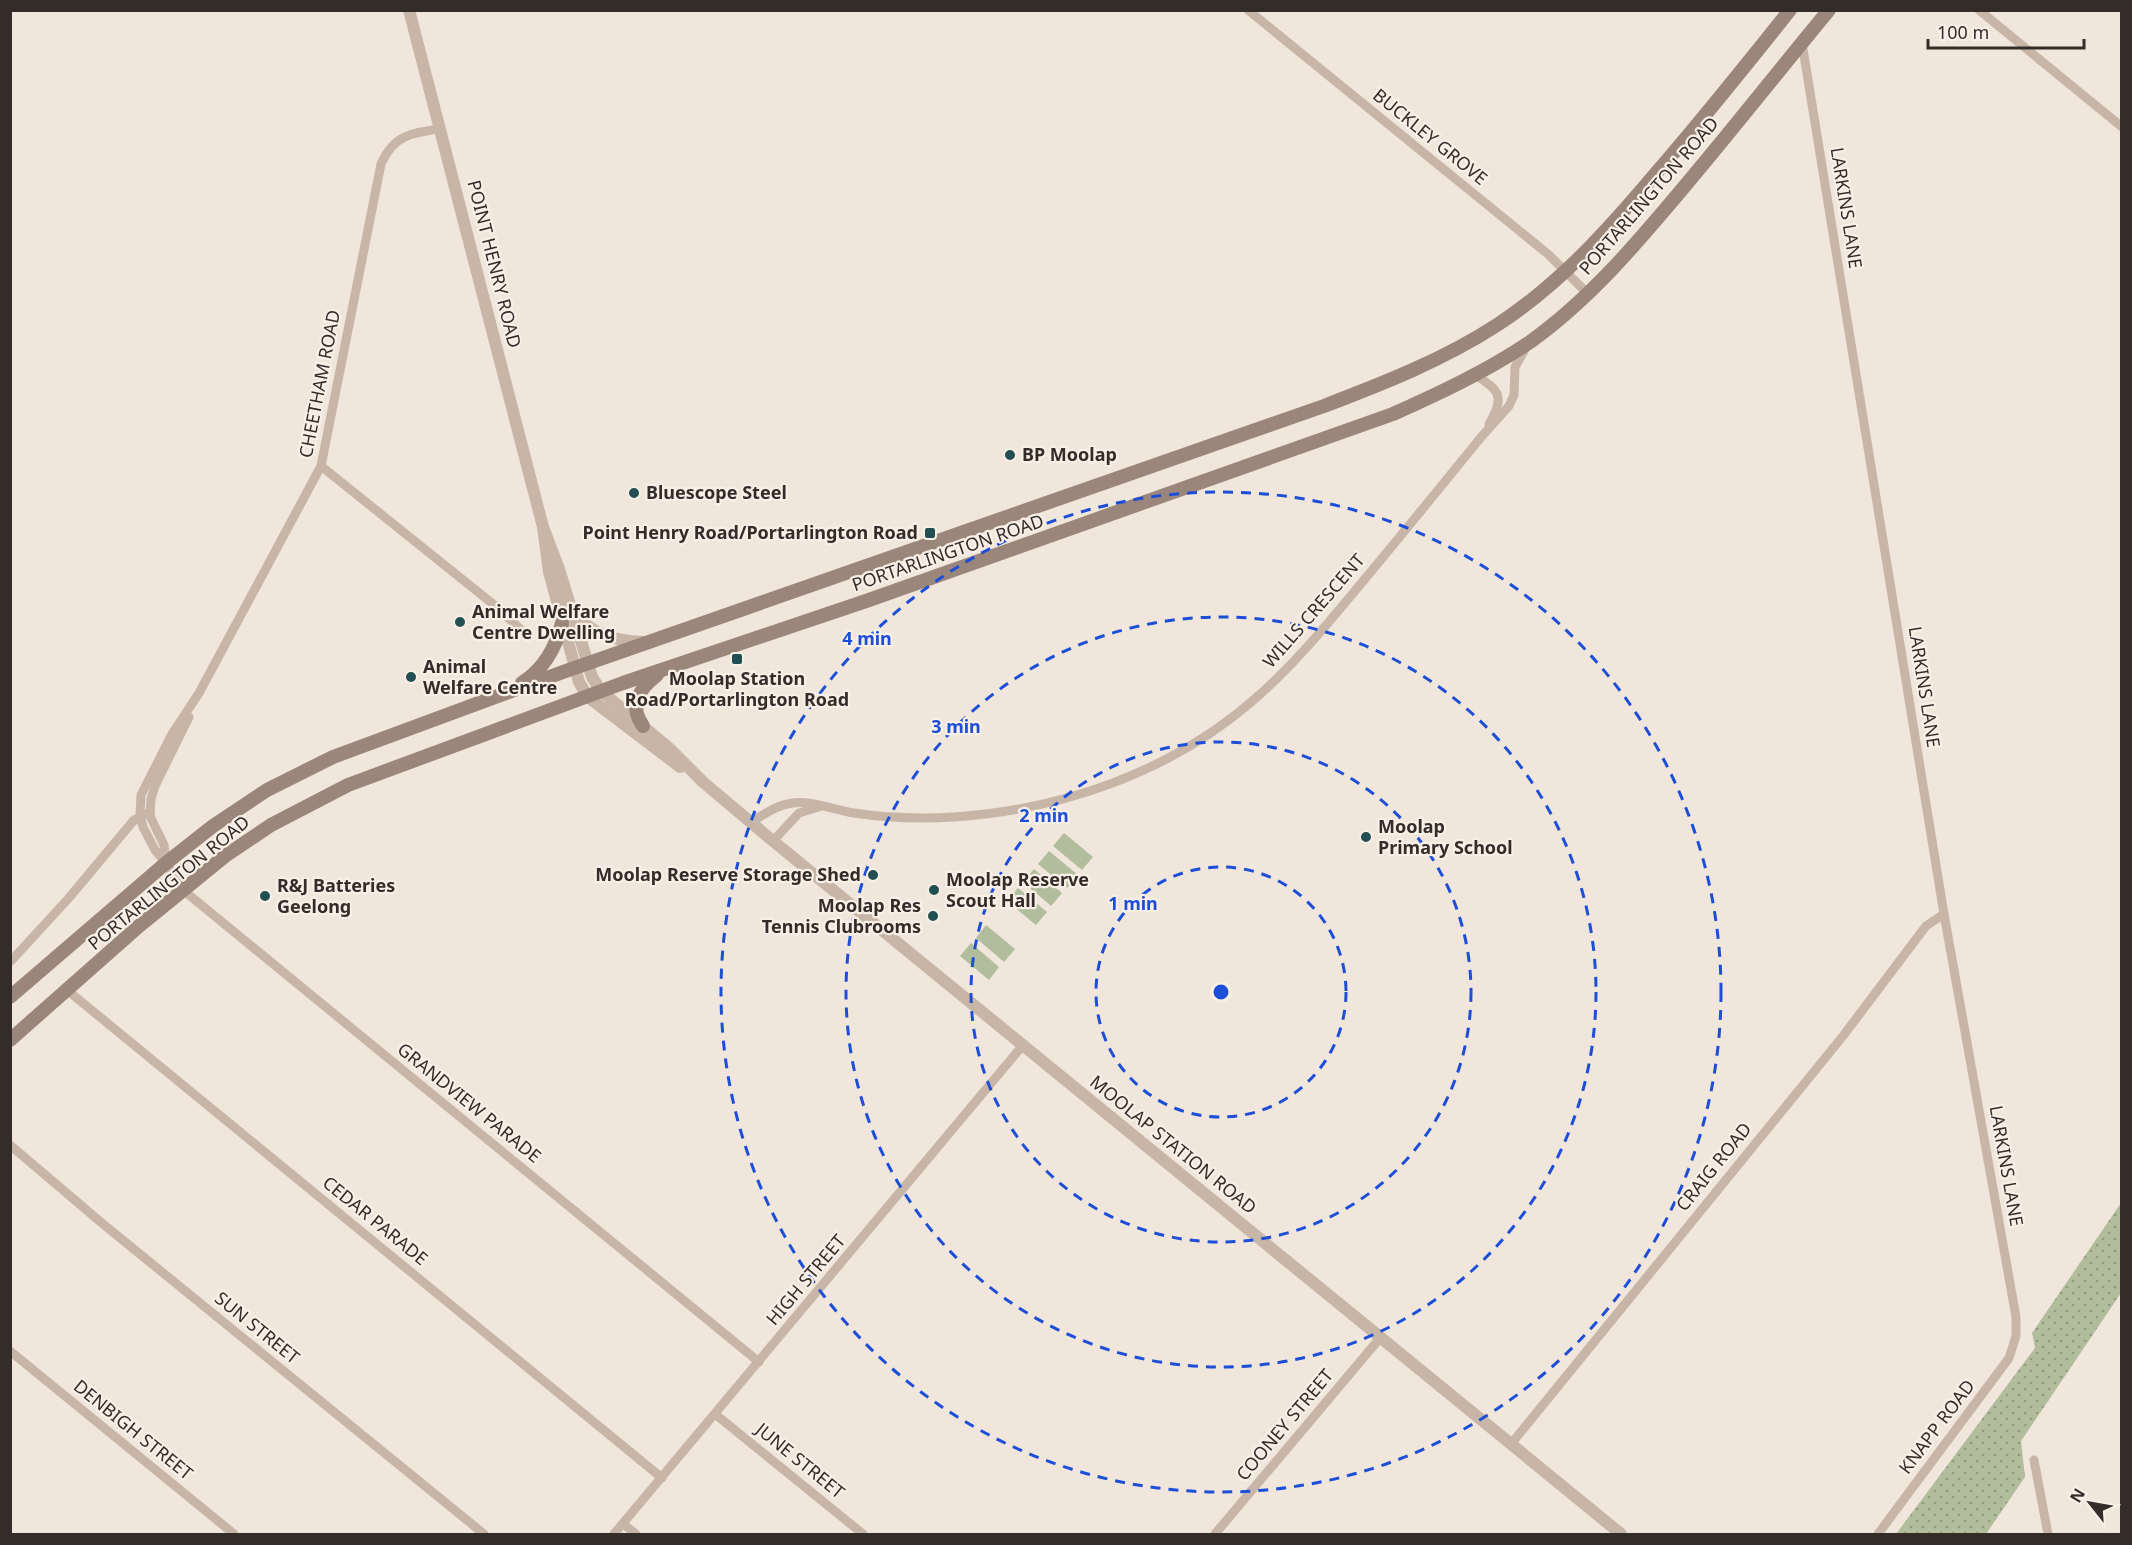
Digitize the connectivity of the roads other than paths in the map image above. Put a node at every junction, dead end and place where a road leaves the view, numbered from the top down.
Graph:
1 (410, 10) edge
2 (1248, 10) edge
3 (1790, 10) edge
4 (1828, 10) edge
5 (1979, 10) edge
6 (1802, 43) junction
7 (2121, 127) edge
8 (440, 129) junction
9 (1566, 272) junction
10 (1588, 294) junction
11 (1530, 341) junction
12 (1475, 375) junction
13 (1482, 436) junction
14 (321, 466) junction
15 (543, 527) junction
16 (570, 607) junction
17 (562, 623) junction
18 (521, 630) dead end
19 (648, 642) junction
20 (581, 666) junction
21 (661, 671) junction
22 (602, 691) junction
23 (507, 692) junction
24 (199, 693) junction
25 (588, 697) junction
26 (643, 726) junction
27 (703, 783) junction
28 (822, 807) junction
29 (150, 812) junction
30 (140, 816) junction
31 (752, 822) junction
32 (773, 841) junction
33 (166, 862) junction
34 (183, 890) junction
35 (1944, 914) junction
36 (10, 962) edge
37 (67, 990) junction
38 (10, 998) edge
39 (10, 1040) edge
40 (1023, 1045) junction
41 (10, 1145) edge
42 (2016, 1336) joint
43 (1380, 1338) junction
44 (10, 1351) edge
45 (759, 1362) junction
46 (715, 1414) junction
47 (1510, 1444) junction
48 (2034, 1460) dead end
49 (662, 1478) junction
50 (623, 1524) junction
51 (234, 1534) edge
52 (484, 1534) edge
53 (614, 1534) edge
54 (636, 1534) edge
55 (863, 1534) edge
56 (1215, 1534) edge
57 (1621, 1534) edge
58 (1878, 1534) edge
59 (2048, 1534) edge

1 - 8 street, POINT HENRY ROAD
2 - 9 street, BUCKLEY GROVE
3 - 9 main road, PORTARLINGTON ROAD
4 - 6 main road, PORTARLINGTON ROAD
5 - 7 street
6 - 10 main road, PORTARLINGTON ROAD
6 - 35 street, LARKINS LANE
8 - 14 street, CHEETHAM ROAD
8 - 15 street, POINT HENRY ROAD
9 - 10 street, BUCKLEY GROVE
9 - 19 main road, PORTARLINGTON ROAD
10 - 11 main road, PORTARLINGTON ROAD
11 - 12 main road, PORTARLINGTON ROAD
11 - 13 street, WILLS CRESCENT
12 - 13 street, WILLS CRESCENT
12 - 21 main road, PORTARLINGTON ROAD
13 - 28 street, WILLS CRESCENT
14 - 18 street
14 - 24 street, CHEETHAM ROAD
15 - 16 street, POINT HENRY ROAD
15 - 17 street, POINT HENRY ROAD
16 - 19 street
16 - 20 street, POINT HENRY ROAD
17 - 20 street, POINT HENRY ROAD
17 - 23 main road
19 - 20 main road, PORTARLINGTON ROAD
20 - 22 street, POINT HENRY ROAD
20 - 23 main road, PORTARLINGTON ROAD
20 - 25 street, POINT HENRY ROAD
21 - 22 main road, PORTARLINGTON ROAD
21 - 26 main road
22 - 25 main road, PORTARLINGTON ROAD
22 - 26 street, MOOLAP STATION ROAD
23 - 33 main road, PORTARLINGTON ROAD
24 - 29 street, CHEETHAM ROAD
24 - 30 street, CHEETHAM ROAD
25 - 27 street, MOOLAP STATION ROAD
25 - 34 main road, PORTARLINGTON ROAD
26 - 27 street, MOOLAP STATION ROAD
27 - 31 street, MOOLAP STATION ROAD
28 - 31 street, WILLS CRESCENT
28 - 32 street, WILLS CRESCENT
29 - 30 street
29 - 33 street
30 - 33 street
30 - 36 street
31 - 32 street, MOOLAP STATION ROAD
32 - 40 street, MOOLAP STATION ROAD
33 - 34 street, GRANDVIEW PARADE
33 - 38 main road, PORTARLINGTON ROAD
34 - 37 main road, PORTARLINGTON ROAD
34 - 45 street, GRANDVIEW PARADE
35 - 42 street, LARKINS LANE
35 - 47 street, CRAIG ROAD
37 - 39 main road, PORTARLINGTON ROAD
37 - 49 street, CEDAR PARADE
40 - 43 street, MOOLAP STATION ROAD
40 - 45 street, HIGH STREET
41 - 52 street, SUN STREET
42 - 58 street, KNAPP ROAD
43 - 47 street, MOOLAP STATION ROAD
43 - 56 street, COONEY STREET
44 - 51 street, DENBIGH STREET
45 - 46 street, HIGH STREET
46 - 49 street, HIGH STREET
46 - 55 street, JUNE STREET
47 - 57 street, MOOLAP STATION ROAD
48 - 59 street
49 - 50 street, HIGH STREET
50 - 53 street, HIGH STREET
50 - 54 street

